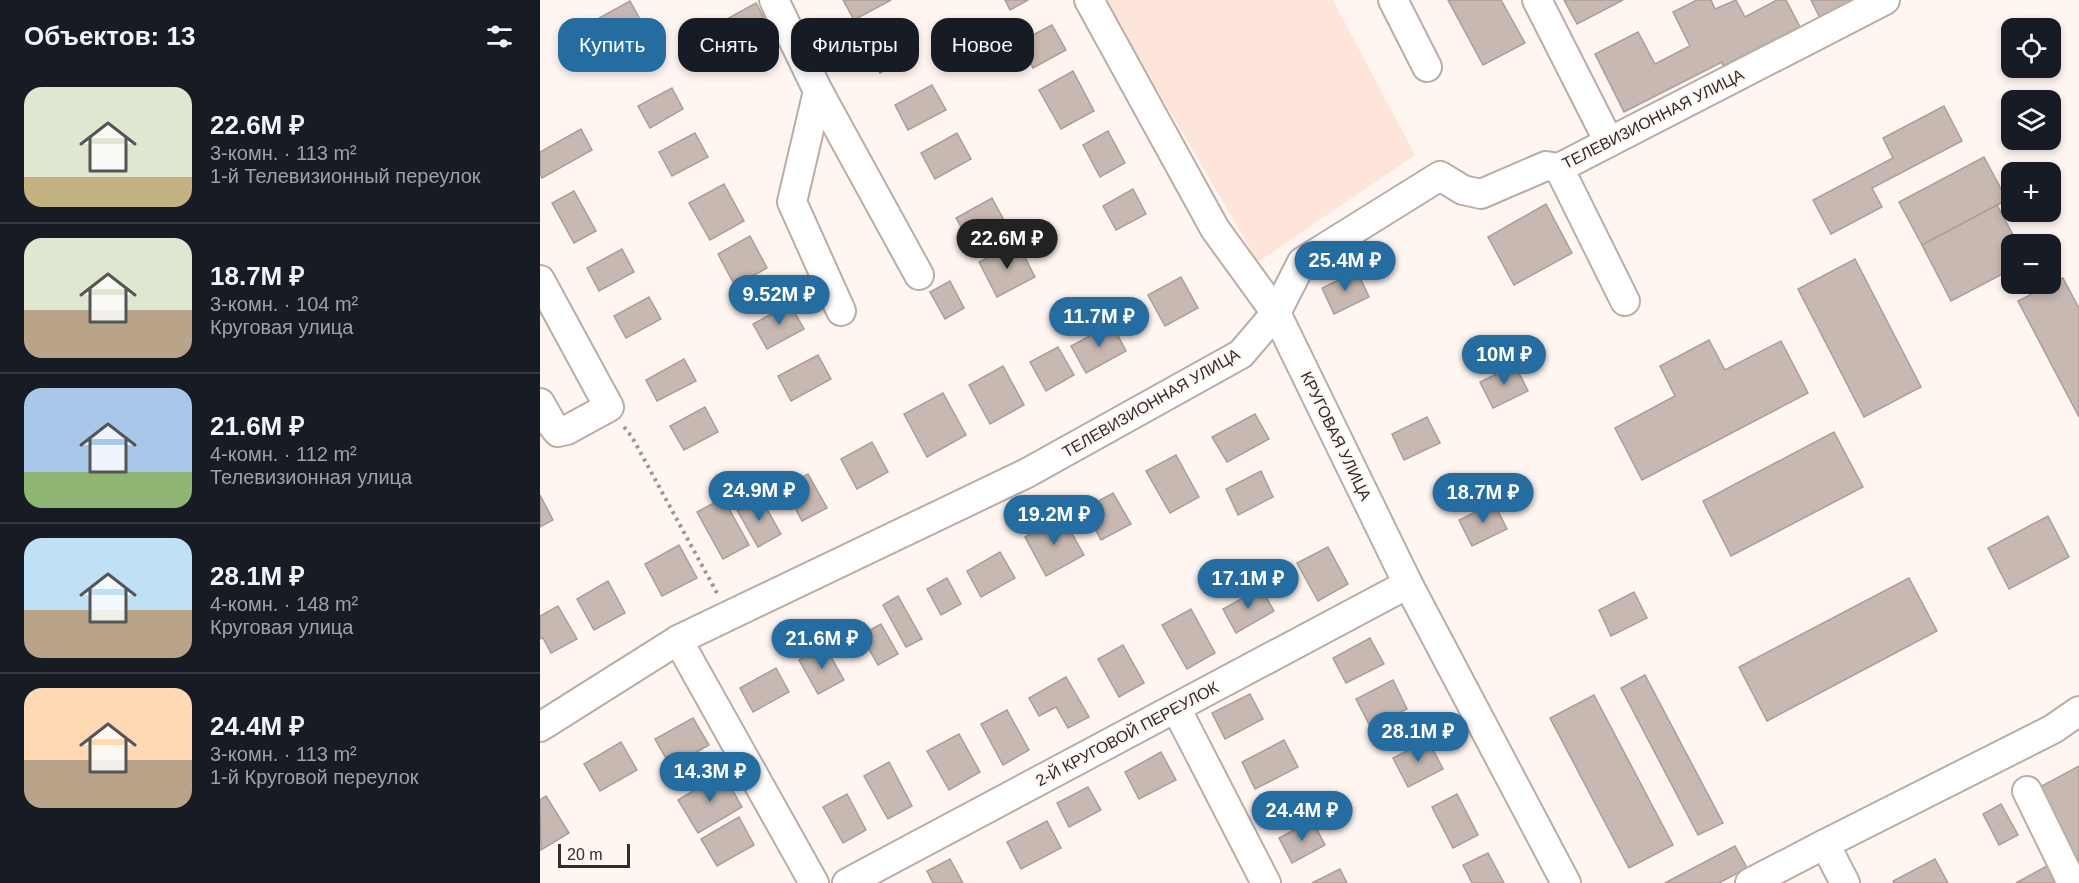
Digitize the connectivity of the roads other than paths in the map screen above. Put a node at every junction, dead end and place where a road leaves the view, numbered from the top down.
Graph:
1 (774, 0) edge
2 (1089, 0) edge
3 (1393, 0) edge
4 (1537, 0) edge
5 (1886, 0) edge
6 (1427, 67) dead end
7 (818, 91) junction
8 (1610, 142) junction
9 (1559, 168) junction
10 (919, 275) dead end
11 (540, 280) edge
12 (1625, 301) dead end
13 (841, 311) dead end
14 (1276, 313) junction
15 (540, 403) edge
16 (1408, 584) junction
17 (678, 640) junction
18 (1176, 708) junction
19 (2079, 711) edge
20 (540, 728) edge
21 (2027, 791) dead end
22 (1825, 844) junction
23 (814, 883) edge
24 (847, 883) edge
25 (1266, 883) edge
26 (1566, 883) edge
27 (1750, 883) edge
28 (1845, 883) edge
29 (2072, 883) edge

1 - 7 street
2 - 14 street, КРУГОВАЯ УЛИЦА
3 - 6 street
4 - 8 street
5 - 8 street, ТЕЛЕВИЗИОННАЯ УЛИЦА
7 - 10 street
7 - 13 street
8 - 9 street, ТЕЛЕВИЗИОННАЯ УЛИЦА
9 - 12 street
9 - 14 street, ТЕЛЕВИЗИОННАЯ УЛИЦА
11 - 15 street
14 - 16 street, КРУГОВАЯ УЛИЦА
14 - 17 street, ТЕЛЕВИЗИОННАЯ УЛИЦА
16 - 18 street, 2-Й КРУГОВОЙ ПЕРЕУЛОК
16 - 26 street, КРУГОВАЯ УЛИЦА
17 - 20 street, ТЕЛЕВИЗИОННАЯ УЛИЦА
17 - 23 street
18 - 24 street, 2-Й КРУГОВОЙ ПЕРЕУЛОК
18 - 25 street
19 - 22 street
21 - 29 street
22 - 27 street
22 - 28 street

